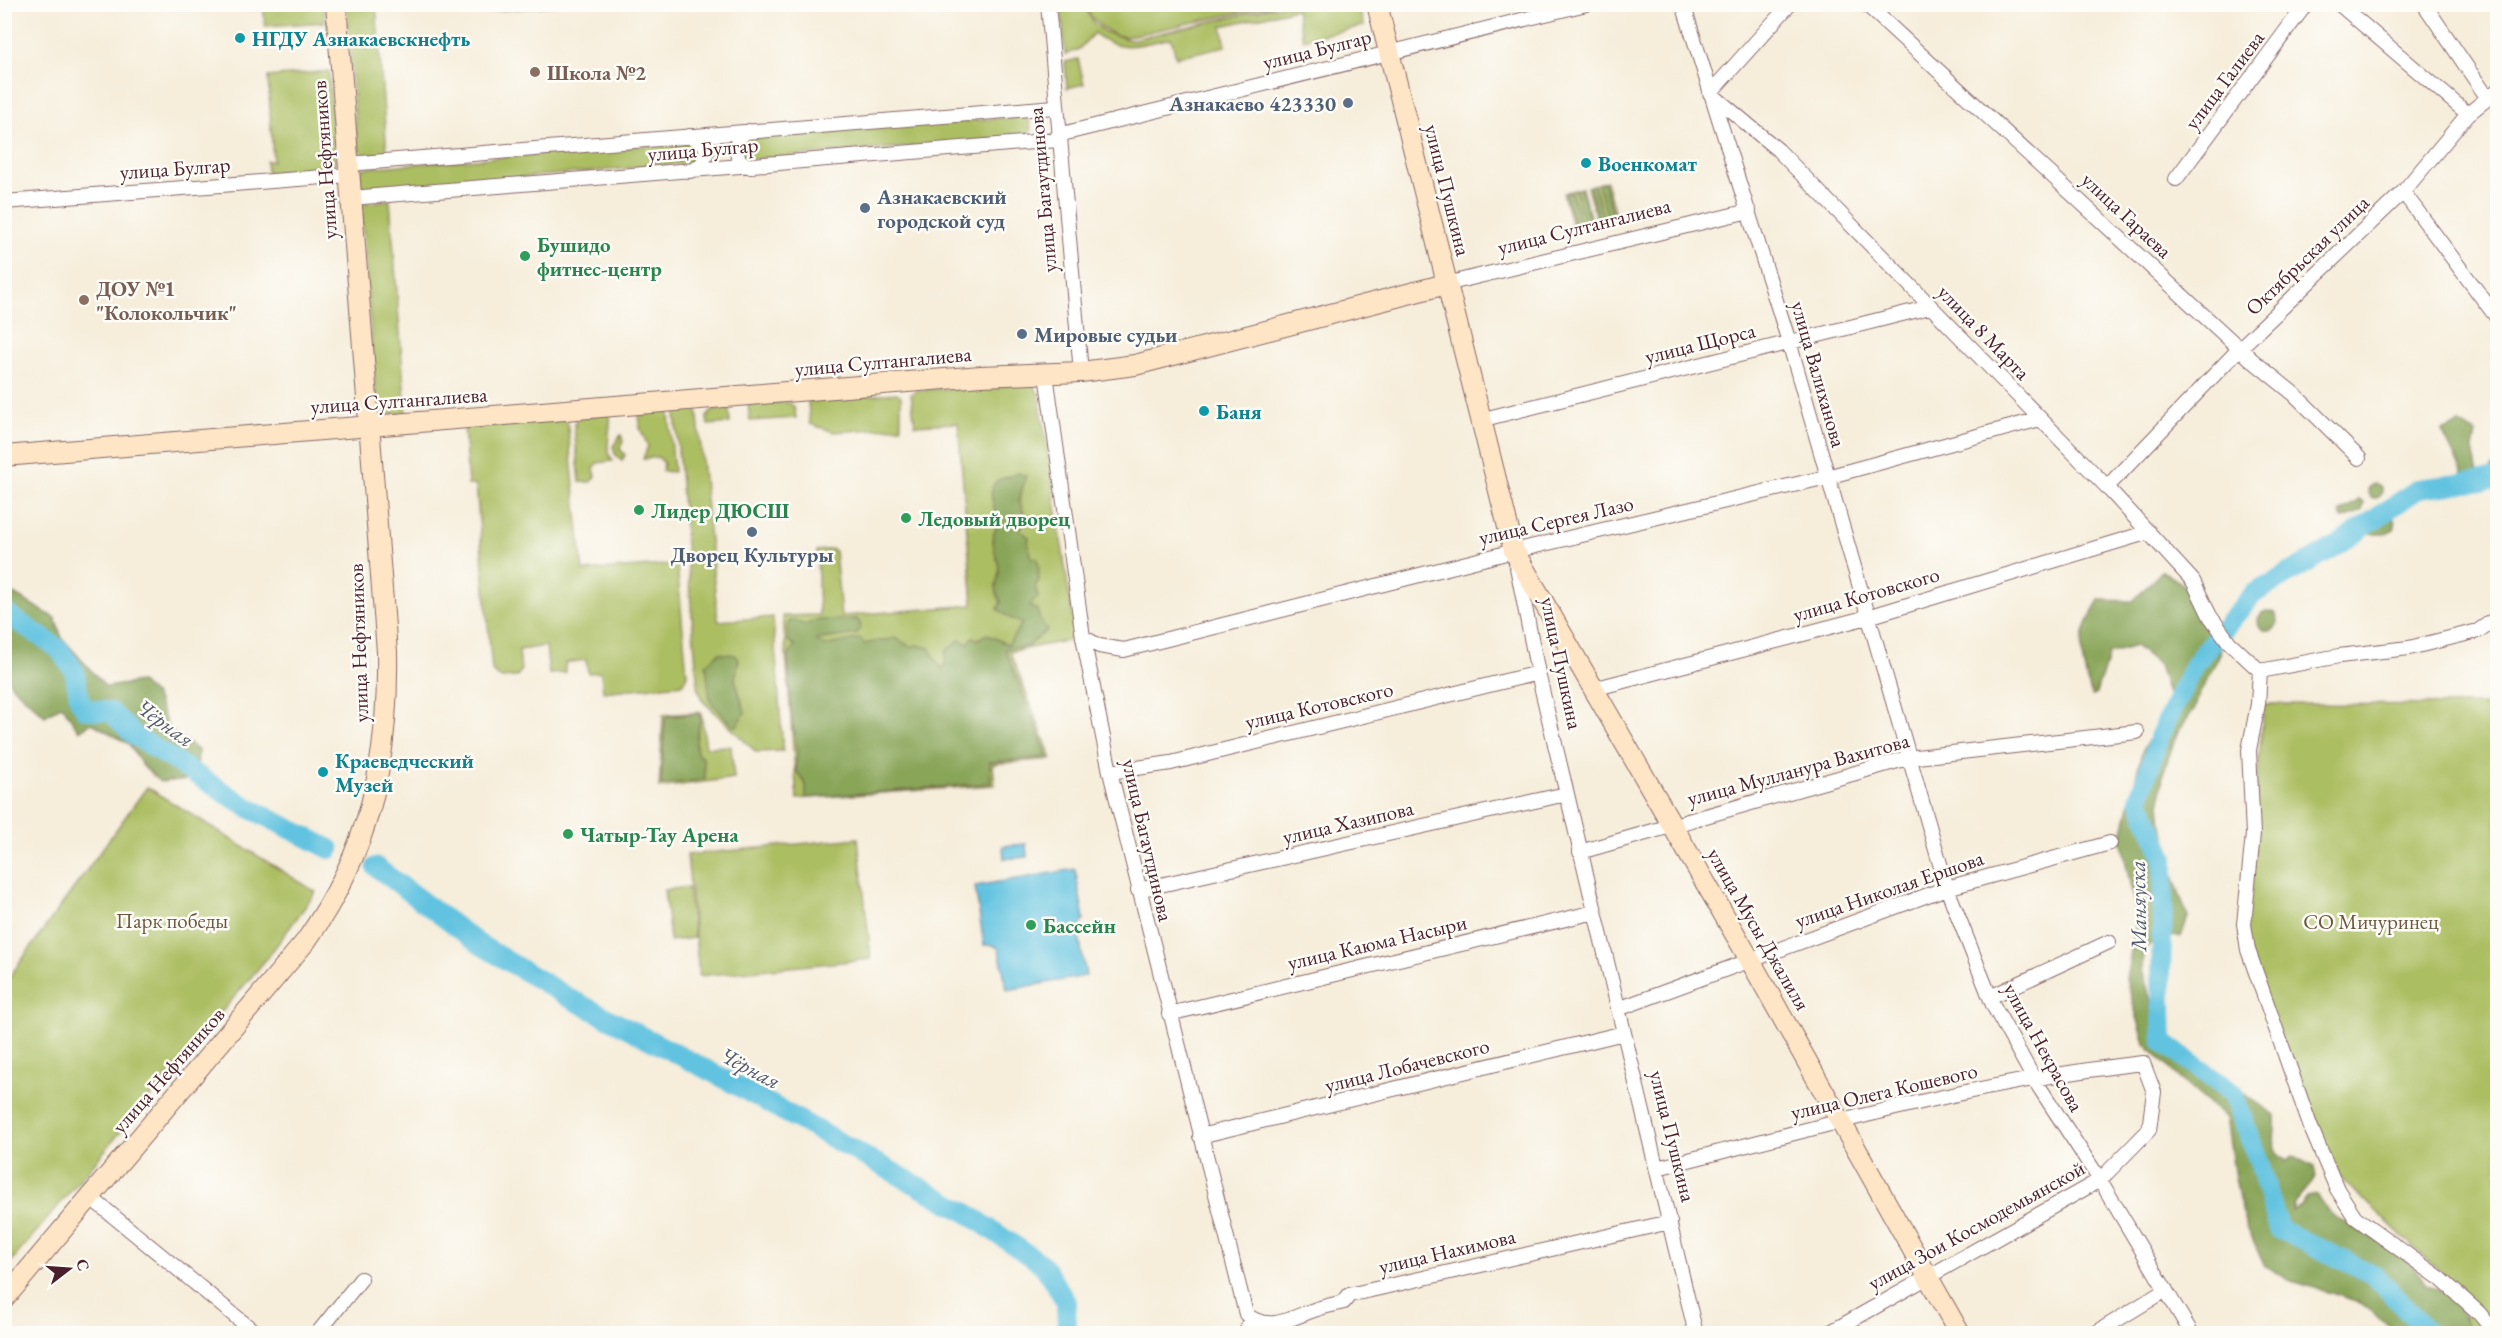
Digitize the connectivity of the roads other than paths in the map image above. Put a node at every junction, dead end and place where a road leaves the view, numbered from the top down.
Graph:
1 (336, 4) edge
2 (1048, 4) edge
3 (1377, 4) edge
4 (1586, 4) edge
5 (1683, 4) edge
6 (1790, 4) edge
7 (1866, 4) edge
8 (2306, 4) edge
9 (2339, 4) edge
10 (2424, 4) edge
11 (1389, 53) junction
12 (1710, 93) junction
13 (2492, 94) edge
14 (1055, 107) junction
15 (2468, 114) junction
16 (749, 130) junction
17 (686, 135) junction
18 (1058, 137) junction
19 (751, 167) junction
20 (349, 170) junction
21 (688, 172) junction
22 (2176, 179) dead end
23 (2403, 192) junction
24 (351, 198) junction
25 (4, 202) edge
26 (1749, 211) junction
27 (1446, 284) junction
28 (1930, 308) junction
29 (2498, 320) edge
30 (1789, 342) junction
31 (2240, 348) junction
32 (1081, 372) junction
33 (1046, 374) junction
34 (2040, 419) junction
35 (1480, 420) junction
36 (369, 425) junction
37 (4, 456) edge
38 (2359, 458) dead end
39 (1827, 477) junction
40 (2107, 487) junction
41 (2149, 532) junction
42 (1514, 551) junction
43 (1868, 617) junction
44 (2498, 617) edge
45 (1083, 636) junction
46 (2260, 671) junction
47 (1538, 674) junction
48 (1593, 689) junction
49 (2138, 732) dead end
50 (1908, 758) junction
51 (1110, 772) junction
52 (1566, 794) junction
53 (1672, 825) junction
54 (2110, 843) dead end
55 (1580, 852) junction
56 (1947, 888) junction
57 (1138, 890) junction
58 (1595, 912) junction
59 (2109, 942) dead end
60 (1750, 960) junction
61 (1990, 997) junction
62 (1618, 1009) junction
63 (1169, 1014) junction
64 (1624, 1033) junction
65 (2122, 1065) joint
66 (2034, 1078) junction
67 (1840, 1122) junction
68 (1200, 1136) junction
69 (1657, 1168) junction
70 (2100, 1180) junction
71 (90, 1197) junction
72 (1670, 1222) junction
73 (1926, 1276) junction
74 (361, 1279) dead end
75 (2166, 1290) junction
76 (4, 1299) edge
77 (1247, 1314) junction
78 (257, 1334) edge
79 (317, 1334) edge
80 (1245, 1334) edge
81 (1696, 1334) edge
82 (1827, 1334) edge
83 (1960, 1334) edge
84 (2094, 1334) edge
85 (2192, 1334) edge
86 (2496, 1334) edge

1 - 20 street, улица Нефтяников
2 - 14 street, улица Багаутдинова
3 - 11 street, улица Пушкина
4 - 11 street, улица Булгар
5 - 12 street, улица Валиханова
6 - 12 street
7 - 31 street, улица Гараева
8 - 22 street, улица Галиева
9 - 15 street
10 - 13 street, Октябрьская улица
11 - 18 street, улица Булгар
11 - 27 street, улица Пушкина
12 - 26 street, улица Валиханова
12 - 28 street, улица 8 Марта
13 - 15 street, Октябрьская улица
14 - 16 street, улица Булгар
14 - 18 street, улица Багаутдинова
15 - 23 street, Октябрьская улица
16 - 17 street, улица Булгар
16 - 19 street
17 - 20 street, улица Булгар
17 - 21 street
18 - 19 street, улица Булгар
18 - 32 street, улица Багаутдинова
19 - 21 street, улица Булгар
20 - 24 street, улица Нефтяников
20 - 25 street, улица Булгар
21 - 24 street, улица Булгар
23 - 29 street
23 - 31 street, Октябрьская улица
24 - 36 street, улица Нефтяников
26 - 27 street, улица Султангалиева
26 - 30 street, улица Валиханова
27 - 32 street, улица Султангалиева
27 - 35 street, улица Пушкина
28 - 30 street, улица Щорса
28 - 34 street, улица 8 Марта
30 - 35 street, улица Щорса
30 - 39 street, улица Валиханова
31 - 38 street, улица Гараева
31 - 40 street, Октябрьская улица
32 - 33 street, улица Султангалиева
33 - 36 street, улица Султангалиева
33 - 45 street, улица Багаутдинова
34 - 39 street, улица Сергея Лазо
34 - 40 street, улица 8 Марта
35 - 42 street, улица Пушкина
36 - 37 street, улица Султангалиева
36 - 71 street, улица Нефтяников
39 - 42 street, улица Сергея Лазо
39 - 43 street, улица Валиханова
40 - 41 street, улица 8 Марта
41 - 43 street, улица Котовского
41 - 46 street, улица 8 Марта
42 - 45 street, улица Сергея Лазо
42 - 47 street, улица Пушкина
42 - 48 street, улица Мусы Джалиля
43 - 48 street, улица Котовского
43 - 50 street, улица Валиханова
44 - 46 street
45 - 51 street, улица Багаутдинова
46 - 86 street
47 - 51 street, улица Котовского
47 - 52 street, улица Пушкина
48 - 53 street, улица Мусы Джалиля
49 - 50 street, улица Мулланура Вахитова
50 - 53 street, улица Мулланура Вахитова
50 - 56 street, улица Некрасова
51 - 57 street, улица Багаутдинова
52 - 55 street, улица Пушкина
52 - 57 street, улица Хазипова
53 - 55 street, улица Мулланура Вахитова
53 - 60 street, улица Мусы Джалиля
54 - 56 street, улица Николая Ершова
55 - 58 street, улица Пушкина
56 - 60 street, улица Николая Ершова
56 - 61 street, улица Некрасова
57 - 63 street, улица Багаутдинова
58 - 62 street, улица Пушкина
58 - 63 street, улица Каюма Насыри
59 - 61 street
60 - 62 street, улица Николая Ершова
60 - 67 street, улица Мусы Джалиля
61 - 66 street, улица Некрасова
62 - 64 street, улица Пушкина
63 - 68 street, улица Багаутдинова
64 - 68 street, улица Лобачевского
64 - 69 street, улица Пушкина
65 - 66 street, улица Олега Кошевого
65 - 70 street, улица Зои Космодемьянской
66 - 67 street, улица Олега Кошевого
66 - 70 street, улица Некрасова
67 - 69 street, улица Олега Кошевого
67 - 73 street, улица Мусы Джалиля
68 - 77 street, улица Багаутдинова
69 - 72 street, улица Пушкина
70 - 73 street, улица Зои Космодемьянской
70 - 75 street, улица Некрасова
71 - 76 street, улица Нефтяников
71 - 78 street
72 - 77 street, улица Нахимова
72 - 81 street, улица Пушкина
73 - 82 street, улица Зои Космодемьянской
73 - 83 street, улица Мусы Джалиля
74 - 79 street
75 - 84 street
75 - 85 street, улица Некрасова
77 - 80 street

